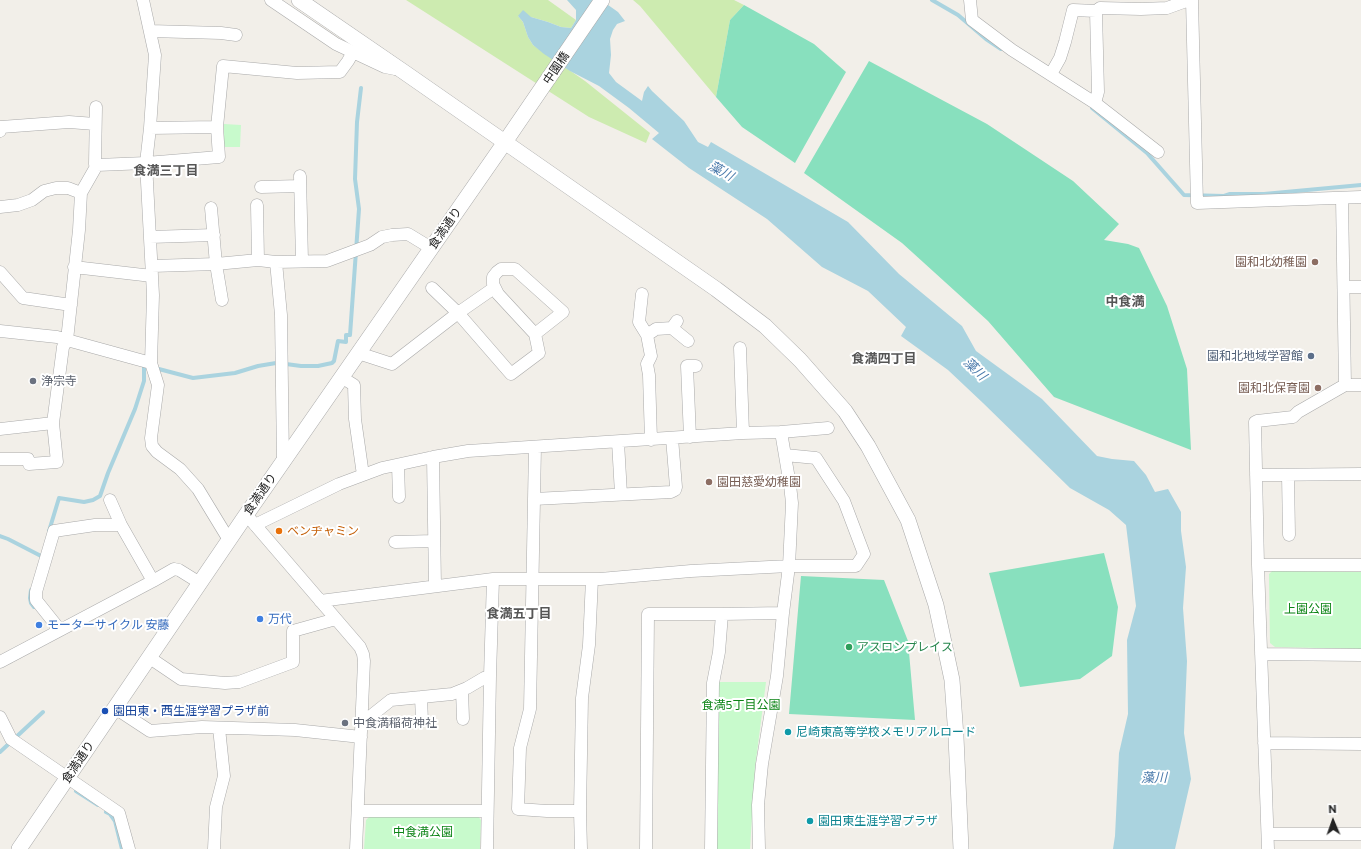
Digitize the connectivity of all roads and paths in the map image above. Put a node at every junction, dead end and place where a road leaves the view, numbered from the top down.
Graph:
1 (143, 0) edge
2 (271, 0) edge
3 (299, 0) edge
4 (602, 0) edge
5 (970, 0) edge
6 (1189, 0) edge
7 (1192, 0) edge
8 (1096, 11) junction
9 (150, 31) junction
10 (236, 35) dead end
11 (353, 52) junction
12 (404, 72) junction
13 (1051, 74) junction
14 (1095, 103) junction
15 (96, 107) dead end
16 (95, 124) junction
17 (217, 127) junction
18 (150, 128) junction
19 (0, 131) edge
20 (508, 139) junction
21 (1158, 152) dead end
22 (146, 163) junction
23 (97, 165) junction
24 (261, 187) dead end
25 (81, 193) junction
26 (1361, 197) edge
27 (1342, 198) junction
28 (257, 205) dead end
29 (0, 206) edge
30 (211, 208) dead end
31 (214, 235) junction
32 (150, 237) junction
33 (431, 248) junction
34 (258, 260) junction
35 (302, 261) junction
36 (276, 262) junction
37 (216, 264) junction
38 (74, 267) junction
39 (152, 271) junction
40 (0, 272) edge
41 (1344, 287) junction
42 (1361, 287) edge
43 (432, 288) dead end
44 (494, 288) junction
45 (642, 294) dead end
46 (222, 300) dead end
47 (71, 305) junction
48 (458, 313) junction
49 (0, 331) edge
50 (535, 334) junction
51 (647, 335) junction
52 (67, 340) junction
53 (688, 342) dead end
54 (740, 348) dead end
55 (358, 353) junction
56 (151, 363) junction
57 (687, 366) dead end
58 (341, 377) junction
59 (1345, 385) junction
60 (1361, 385) edge
61 (53, 423) junction
62 (828, 428) dead end
63 (0, 429) edge
64 (781, 432) junction
65 (743, 433) junction
66 (690, 437) junction
67 (672, 438) junction
68 (651, 440) junction
69 (618, 442) junction
70 (535, 447) junction
71 (785, 455) junction
72 (433, 457) junction
73 (2, 460) edge
74 (283, 461) junction
75 (398, 465) junction
76 (1361, 474) edge
77 (364, 475) junction
78 (1288, 475) junction
79 (1256, 476) junction
80 (621, 494) junction
81 (399, 496) dead end
82 (534, 499) junction
83 (110, 500) dead end
84 (251, 520) junction
85 (121, 525) junction
86 (1290, 535) dead end
87 (229, 540) junction
88 (434, 541) junction
89 (395, 542) dead end
90 (1258, 564) junction
91 (1361, 565) edge
92 (789, 566) junction
93 (493, 579) junction
94 (532, 579) junction
95 (592, 579) junction
96 (153, 581) junction
97 (200, 583) junction
98 (435, 586) junction
99 (320, 601) junction
100 (783, 613) junction
101 (722, 614) junction
102 (336, 619) junction
103 (60, 630) junction
104 (1261, 654) junction
105 (1361, 655) edge
106 (150, 658) junction
107 (0, 662) edge
108 (490, 676) junction
109 (462, 690) junction
110 (421, 697) junction
111 (115, 708) junction
112 (0, 717) edge
113 (463, 719) dead end
114 (422, 721) dead end
115 (362, 723) junction
116 (219, 728) junction
117 (361, 737) junction
118 (1264, 743) junction
119 (1361, 744) edge
120 (68, 778) junction
121 (358, 811) junction
122 (487, 811) junction
123 (580, 811) junction
124 (1268, 834) junction
125 (1361, 834) edge
126 (19, 849) edge
127 (129, 849) edge
128 (214, 849) edge
129 (356, 849) edge
130 (487, 849) edge
131 (581, 849) edge
132 (646, 849) edge
133 (711, 849) edge
134 (759, 849) edge
135 (961, 849) edge
136 (1268, 849) edge

1 - 9 street
2 - 11 street
3 - 12 street
4 - 20 street, 中園橋
5 - 13 street
6 - 8 street
7 - 27 street
8 - 13 street
8 - 14 street
9 - 10 street
9 - 18 street
11 - 12 street
11 - 17 street
12 - 20 street
13 - 14 street
14 - 21 street
15 - 16 street
16 - 19 street
16 - 23 street
17 - 18 street
17 - 22 street
18 - 22 street
20 - 33 street, 食満通り
20 - 135 street
22 - 23 street
22 - 32 street
23 - 25 street
24 - 35 street
25 - 29 street
25 - 38 street
26 - 27 street
27 - 41 street
28 - 34 street
30 - 31 street
31 - 32 street
31 - 37 street
32 - 39 street
33 - 35 street
33 - 55 street, 食満通り
34 - 36 street
34 - 37 street
35 - 36 street
36 - 74 street
37 - 39 street
37 - 46 street
38 - 39 street
38 - 47 street
39 - 56 street
40 - 47 street
41 - 42 street
41 - 59 street
43 - 48 street
44 - 48 street
44 - 50 street
44 - 50 street
45 - 51 street
47 - 52 street
48 - 50 street
48 - 55 street
49 - 52 street
51 - 53 street
51 - 68 street
52 - 56 street
52 - 61 street
54 - 65 street
55 - 58 street, 食満通り
56 - 87 street
57 - 66 street
58 - 74 street, 食満通り
58 - 77 street
59 - 60 street
59 - 79 street
61 - 63 street
61 - 73 street
62 - 64 street
64 - 65 street
64 - 71 street
65 - 66 street
66 - 67 street
67 - 68 street
67 - 80 street
68 - 69 street
69 - 70 street
69 - 80 street
70 - 72 street
70 - 82 street
71 - 92 street
71 - 92 street
72 - 75 street
72 - 88 street
74 - 84 street, 食満通り
75 - 77 street
75 - 81 street
76 - 78 street
77 - 84 street
78 - 79 street
78 - 86 street
79 - 90 street
80 - 82 street
82 - 94 street
83 - 85 street
84 - 87 street, 食満通り
84 - 99 street
85 - 96 street
85 - 103 street
87 - 97 street, 食満通り
88 - 89 street
88 - 98 street
90 - 91 street
90 - 104 street
92 - 95 street
92 - 100 street
93 - 94 street
93 - 98 street
93 - 108 street
94 - 95 street
94 - 123 street
95 - 123 street
96 - 97 street
96 - 103 street
97 - 106 street, 食満通り
98 - 99 street
99 - 102 street
100 - 101 street
100 - 134 street
101 - 132 street
101 - 133 street
102 - 106 street
102 - 115 street
103 - 107 street
104 - 105 street
104 - 118 street
106 - 111 street, 食満通り
108 - 109 street
108 - 122 street
109 - 110 street
109 - 113 street
110 - 114 street
110 - 115 street
111 - 116 street
111 - 120 street, 食満通り
112 - 120 street
115 - 117 street
116 - 117 street
116 - 128 street
117 - 121 street
118 - 119 street
118 - 124 street
120 - 126 street, 食満通り
120 - 127 street
121 - 122 street
121 - 129 street
122 - 130 street
123 - 131 street
124 - 125 street
124 - 136 street

